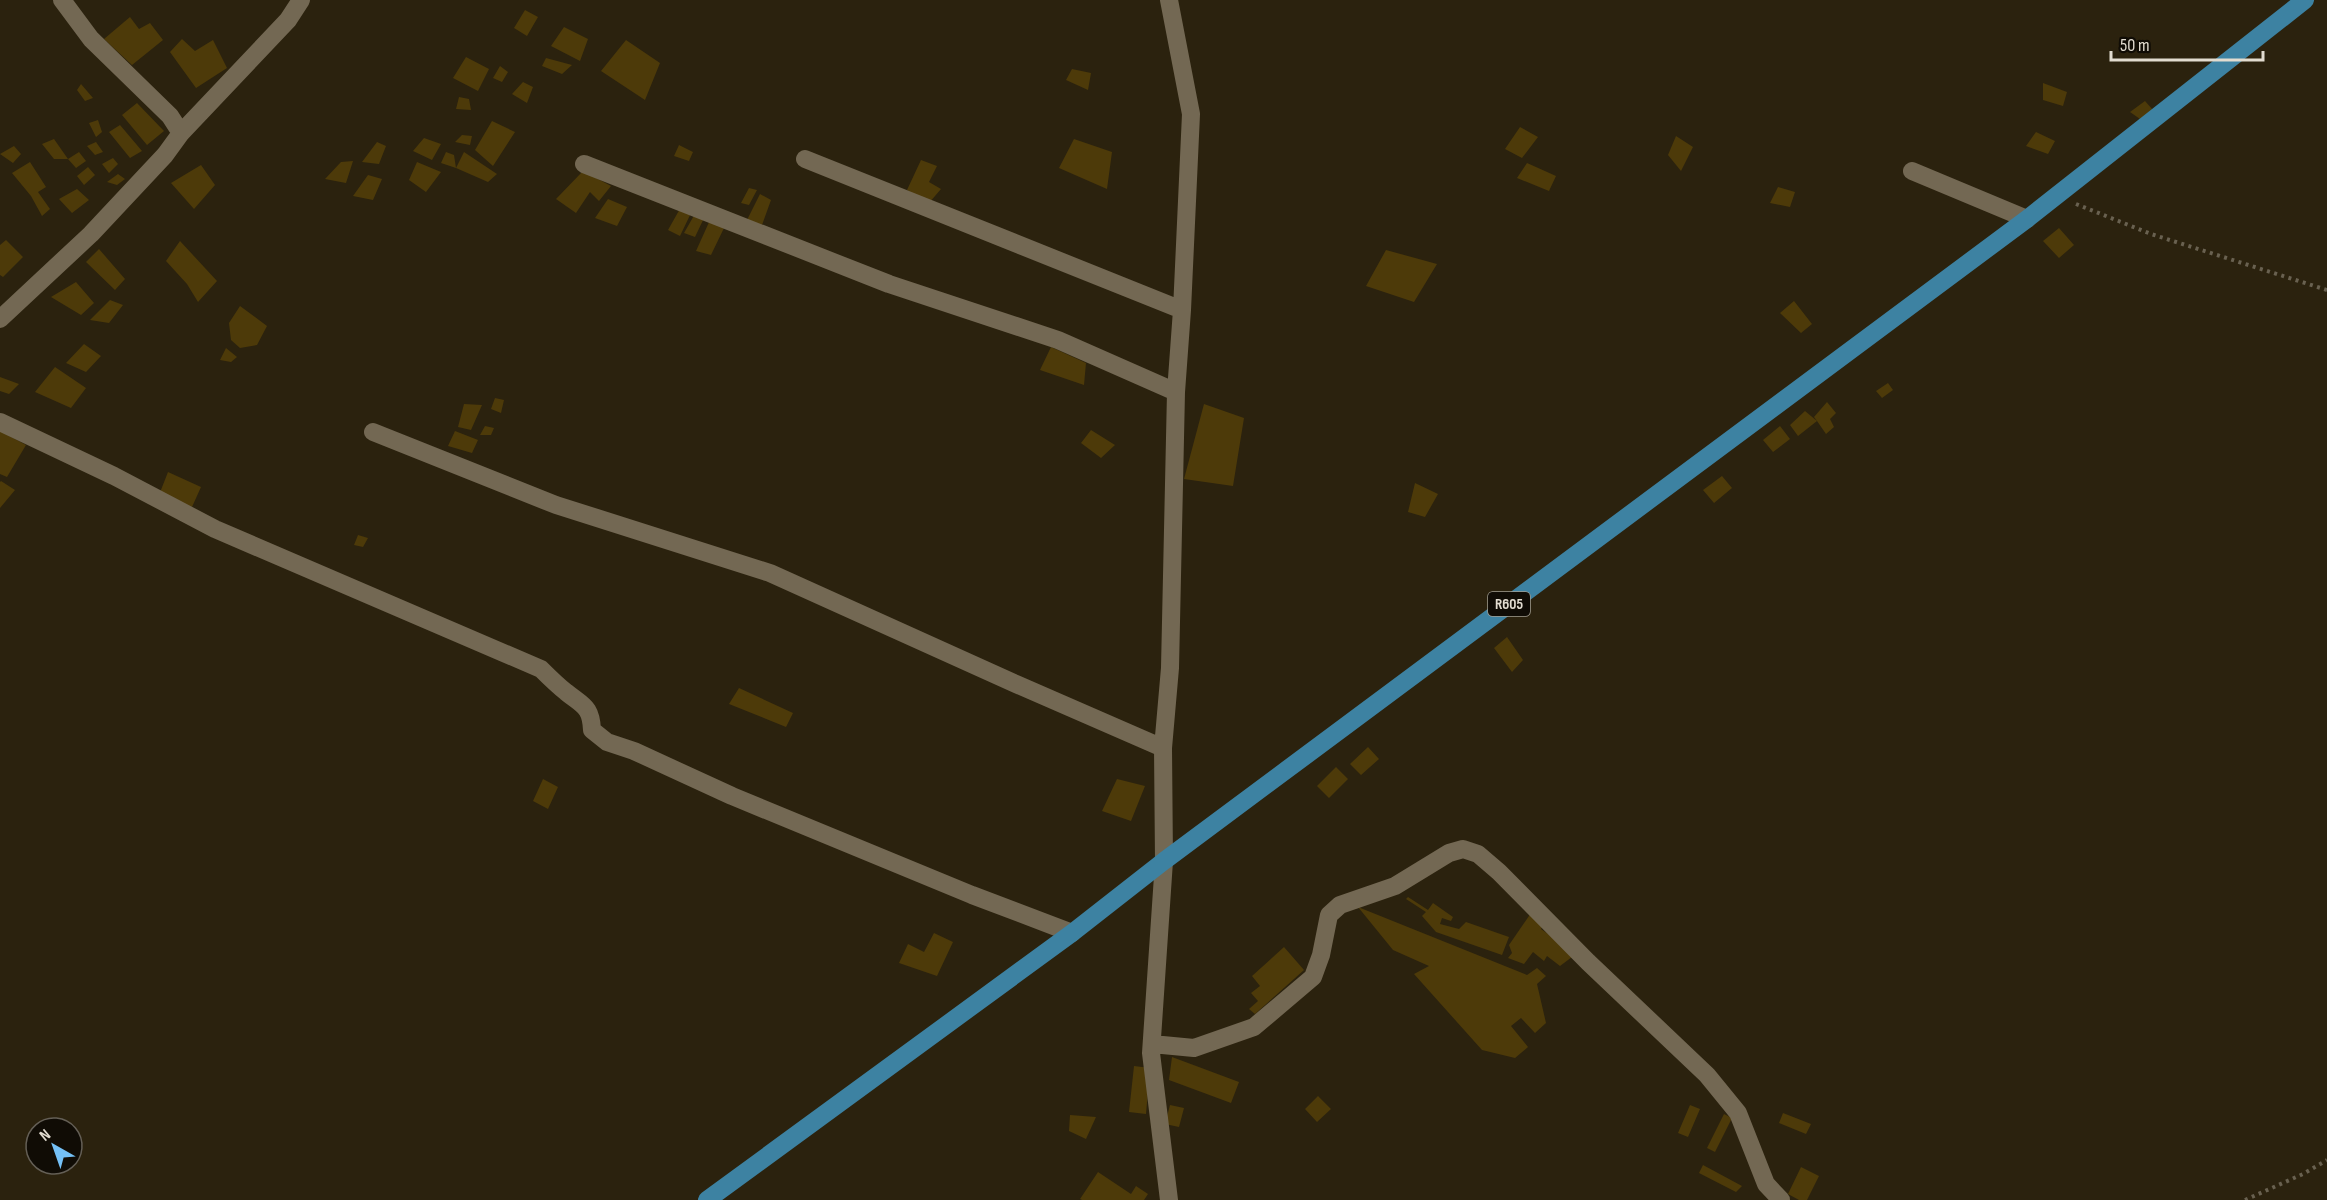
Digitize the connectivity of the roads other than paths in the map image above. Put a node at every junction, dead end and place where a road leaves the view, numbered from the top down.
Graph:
1 (62, 0) edge
2 (301, 0) edge
3 (1169, 0) edge
4 (2305, 0) edge
5 (181, 133) junction
6 (805, 159) dead end
7 (584, 164) dead end
8 (1912, 171) dead end
9 (2027, 219) junction
10 (1182, 310) junction
11 (0, 319) edge
12 (1176, 392) junction
13 (0, 422) edge
14 (373, 432) dead end
15 (1163, 748) junction
16 (1164, 861) junction
17 (1072, 933) junction
18 (1152, 1044) junction
19 (707, 1200) edge
20 (1169, 1200) edge
21 (1781, 1200) edge

1 - 5 street
2 - 5 street
3 - 10 street
4 - 9 main road, R605
5 - 11 street
6 - 10 street
7 - 12 street
8 - 9 street
9 - 16 main road, R605
10 - 12 street
12 - 15 street
13 - 17 street
14 - 15 street
15 - 16 street
16 - 17 main road, R605
16 - 18 street
17 - 19 main road, R605
18 - 20 street
18 - 21 street

